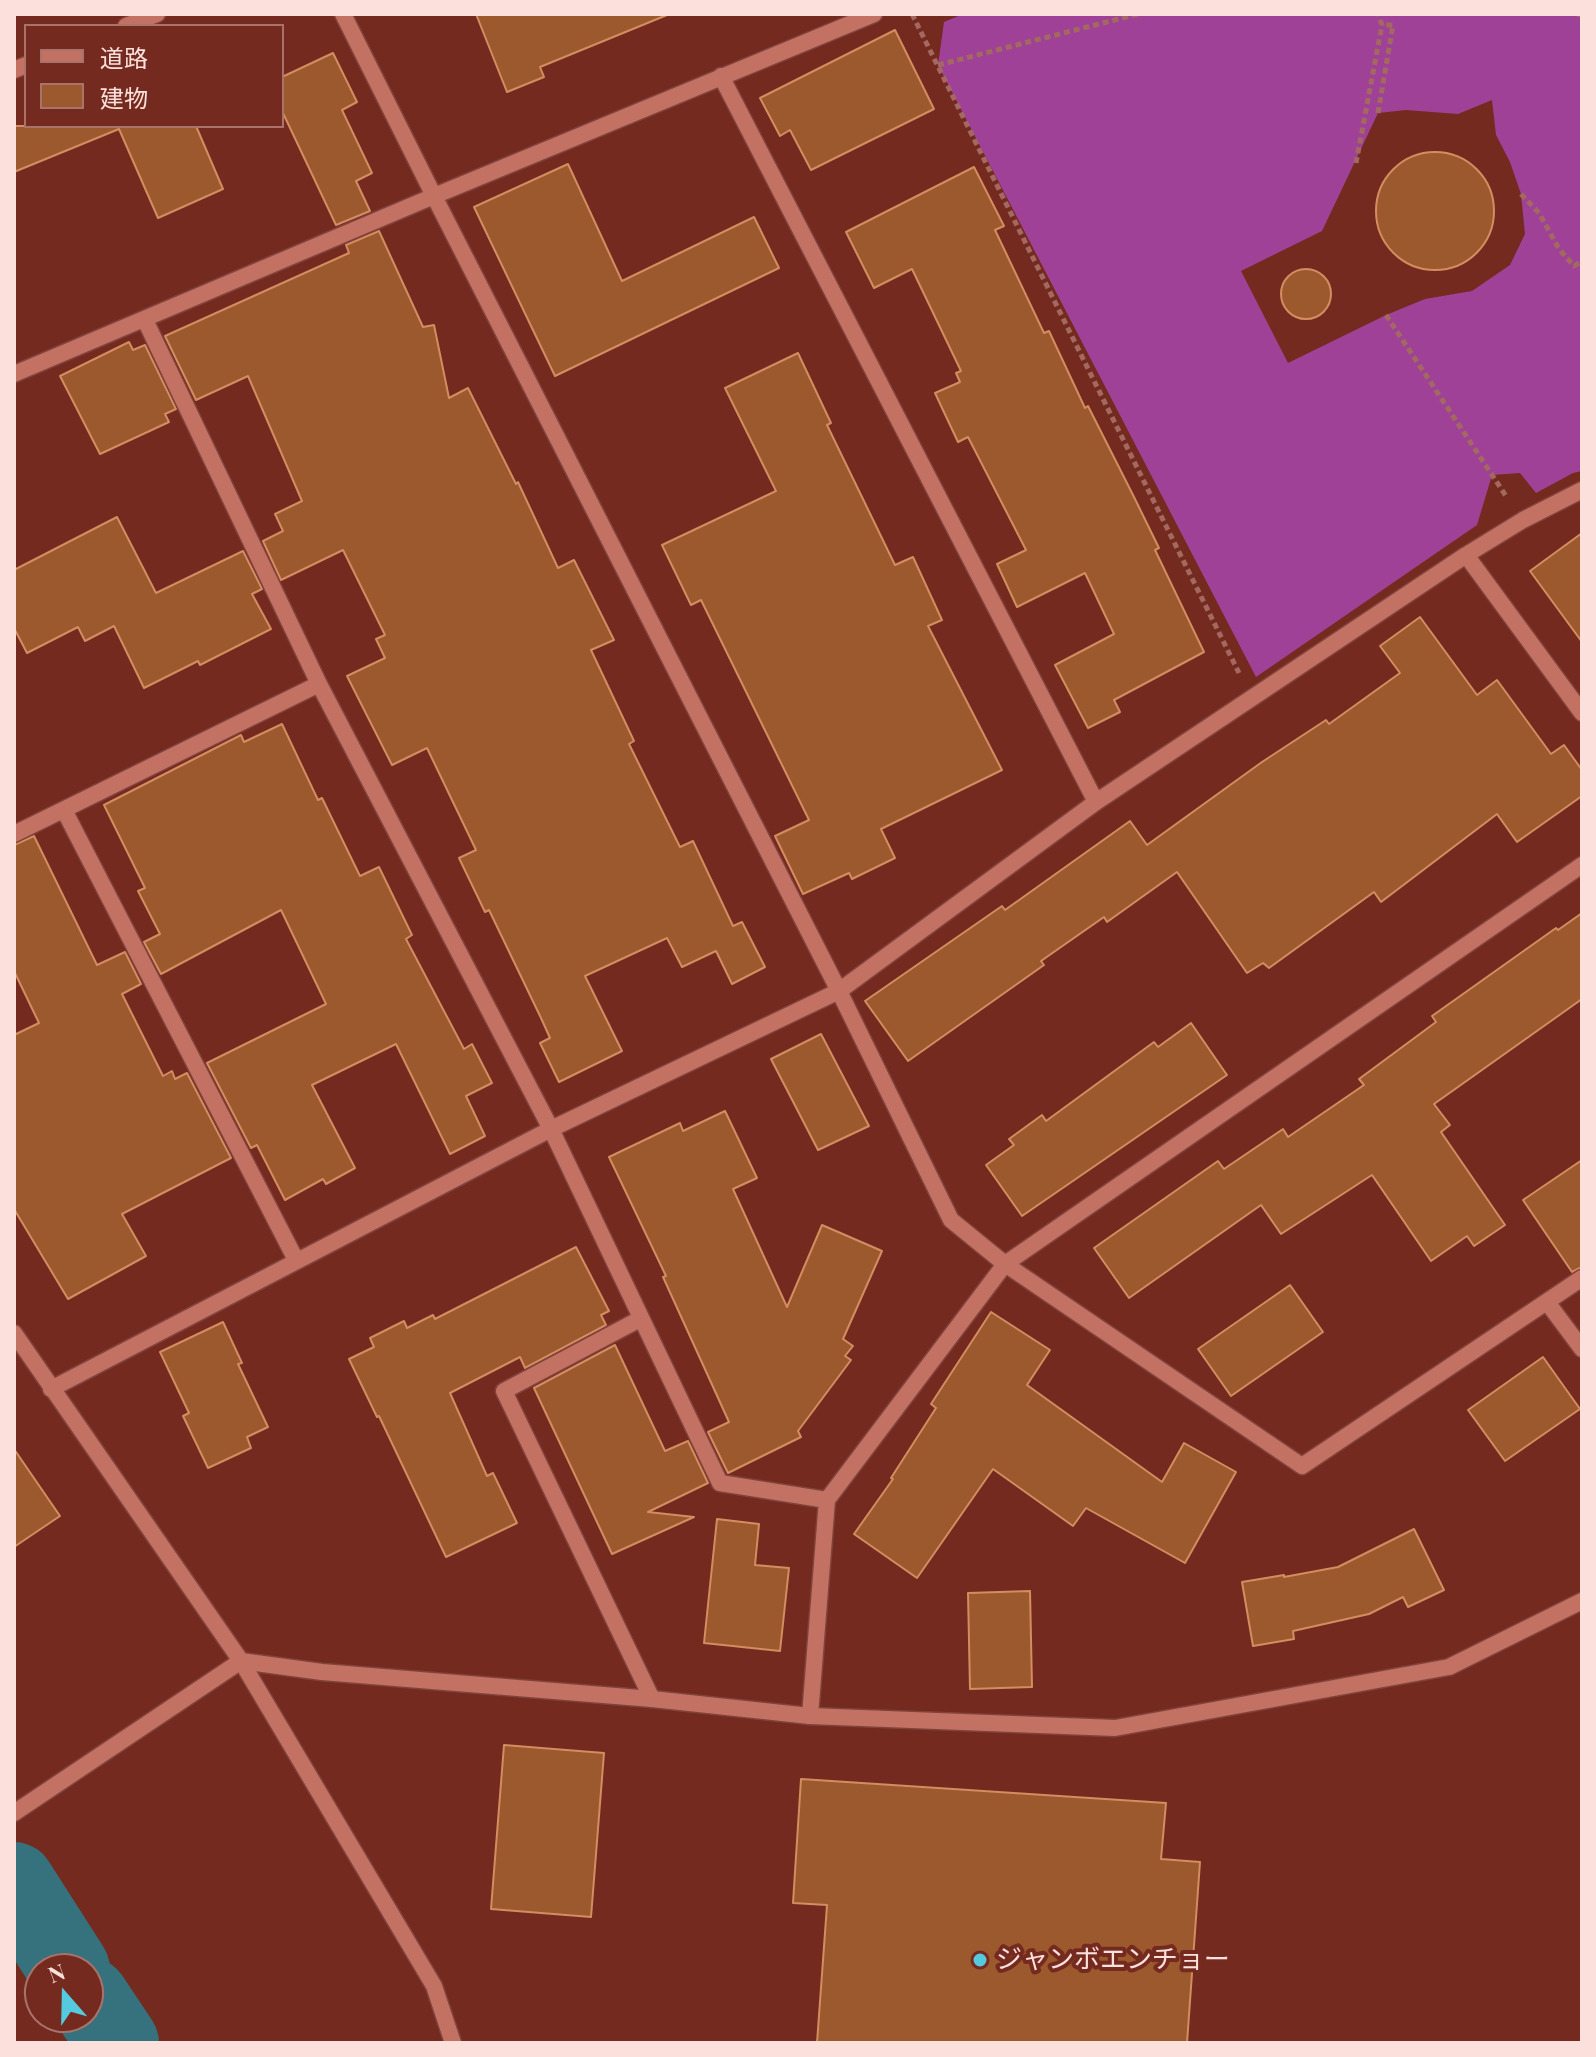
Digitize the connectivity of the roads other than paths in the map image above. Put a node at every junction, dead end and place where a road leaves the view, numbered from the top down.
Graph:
1 (157, 14) edge
2 (343, 14) edge
3 (874, 14) edge
4 (131, 24) edge
5 (721, 76) junction
6 (434, 196) junction
7 (145, 320) junction
8 (14, 374) edge
9 (1582, 490) edge
10 (1466, 555) junction
11 (319, 684) junction
12 (1582, 713) edge
13 (1096, 802) junction
14 (64, 810) junction
15 (14, 834) edge
16 (1582, 865) edge
17 (839, 991) junction
18 (551, 1129) junction
19 (296, 1260) junction
20 (1005, 1264) junction
21 (1582, 1278) edge
22 (1547, 1302) junction
23 (640, 1319) junction
24 (14, 1333) edge
25 (1582, 1349) edge
26 (51, 1389) junction
27 (827, 1500) junction
28 (1582, 1601) edge
29 (241, 1661) junction
30 (652, 1699) junction
31 (810, 1716) junction
32 (14, 1813) edge
33 (453, 2043) edge

1 - 4 street
2 - 6 street
3 - 5 street
5 - 6 street
5 - 13 street
6 - 7 street
6 - 17 street
7 - 8 street
7 - 11 street
9 - 10 street
10 - 12 street
10 - 13 street
11 - 14 street
11 - 18 street
13 - 17 street
14 - 15 street
14 - 19 street
16 - 20 street
17 - 18 street
17 - 20 street
18 - 19 street
18 - 23 street
19 - 26 street
20 - 22 street
20 - 27 street
21 - 22 street
22 - 25 street
23 - 27 street
23 - 30 street
24 - 26 street
26 - 29 street
27 - 31 street
28 - 31 street
29 - 30 street
29 - 32 street
29 - 33 street
30 - 31 street

